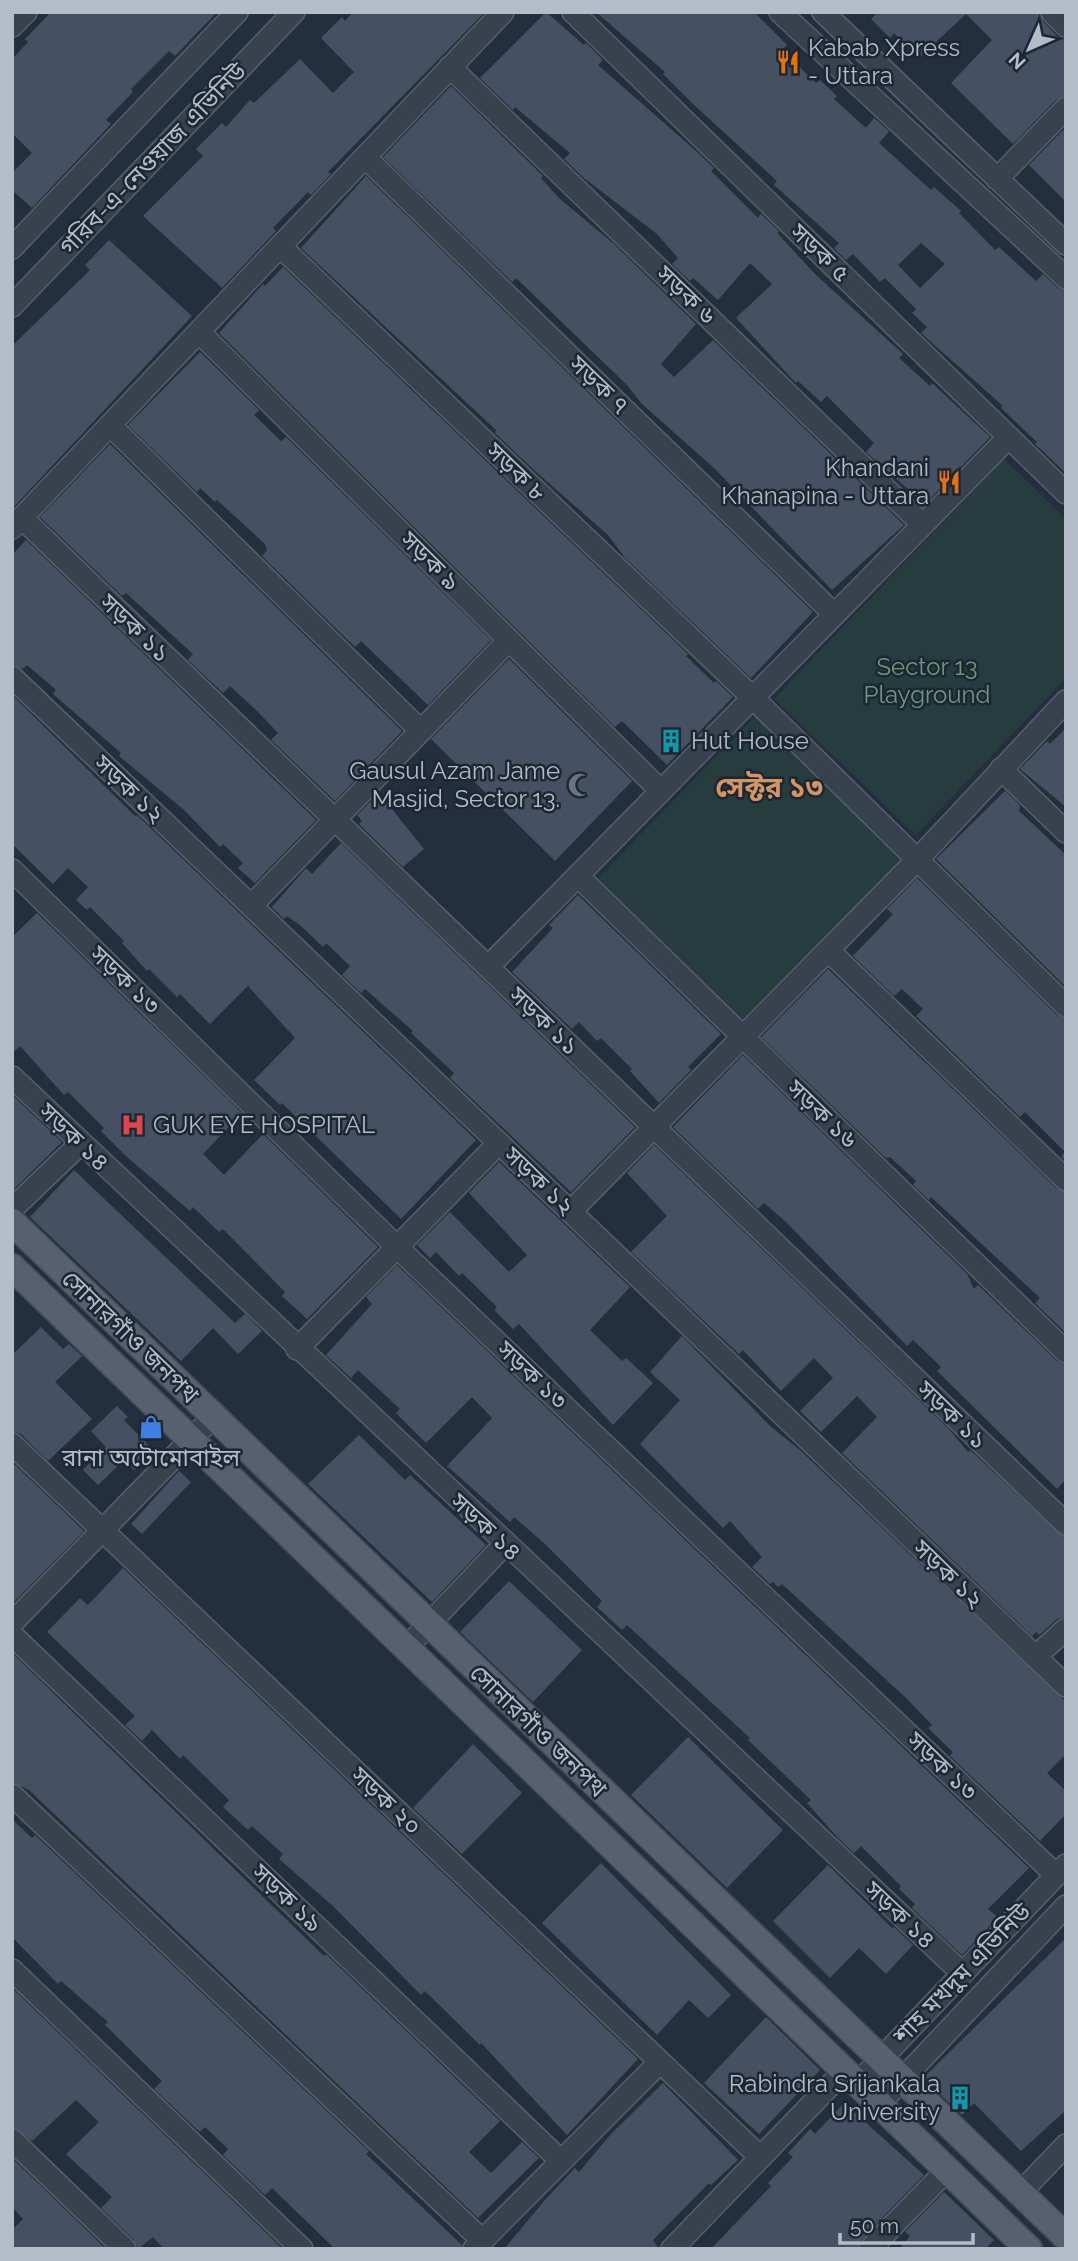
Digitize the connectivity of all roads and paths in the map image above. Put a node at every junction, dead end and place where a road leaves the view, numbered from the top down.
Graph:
1 (26, 12) edge
2 (237, 12) edge
3 (294, 12) edge
4 (503, 12) edge
5 (573, 12) edge
6 (780, 12) edge
7 (823, 12) edge
8 (1052, 12) edge
9 (12, 26) edge
10 (1066, 26) edge
11 (450, 67) junction
12 (1066, 108) edge
13 (365, 157) junction
14 (997, 179) junction
15 (16, 238) edge
16 (1066, 244) edge
17 (280, 247) junction
18 (1066, 278) edge
19 (12, 306) edge
20 (199, 332) junction
21 (110, 425) junction
22 (1009, 437) junction
23 (1066, 493) edge
24 (17, 523) edge
25 (922, 524) junction
26 (834, 614) junction
27 (509, 640) junction
28 (12, 677) edge
29 (752, 697) junction
30 (1066, 701) edge
31 (421, 731) junction
32 (1001, 769) junction
33 (661, 791) junction
34 (335, 820) junction
35 (1066, 832) edge
36 (918, 859) junction
37 (12, 870) edge
38 (578, 876) junction
39 (251, 906) junction
40 (828, 950) junction
41 (488, 967) junction
42 (1066, 1006) edge
43 (743, 1037) junction
44 (12, 1077) edge
45 (654, 1127) junction
46 (499, 1143) junction
47 (80, 1144) junction
48 (1066, 1180) edge
49 (12, 1209) edge
50 (570, 1211) junction
51 (12, 1222) edge
52 (398, 1248) junction
53 (12, 1266) edge
54 (297, 1349) junction
55 (1066, 1352) edge
56 (213, 1417) junction
57 (191, 1440) junction
58 (12, 1444) edge
59 (1066, 1524) edge
60 (102, 1530) junction
61 (505, 1544) junction
62 (12, 1623) edge
63 (428, 1625) junction
64 (1066, 1629) edge
65 (12, 1634) edge
66 (408, 1646) junction
67 (1035, 1657) junction
68 (1066, 1686) edge
69 (12, 1795) edge
70 (1061, 1870) edge
71 (694, 1880) junction
72 (672, 1903) junction
73 (1066, 1906) edge
74 (12, 1970) edge
75 (962, 1973) junction
76 (880, 2059) junction
77 (660, 2062) junction
78 (851, 2077) junction
79 (902, 2080) junction
80 (879, 2104) junction
81 (12, 2140) edge
82 (1066, 2145) edge
83 (760, 2157) junction
84 (561, 2161) junction
85 (947, 2169) junction
86 (1020, 2193) junction
87 (1066, 2237) edge
88 (478, 2244) edge
89 (125, 2249) edge
90 (302, 2249) edge
91 (672, 2249) edge
92 (870, 2249) edge
93 (1029, 2249) edge

1 - 9 street
2 - 15 street, গরিব-এ-নেওয়াজ এভিনিউ
3 - 19 street, গরিব-এ-নেওয়াজ এভিনিউ
4 - 11 street
5 - 22 street, সড়ক ৫
6 - 18 street
7 - 14 street
8 - 10 street
11 - 13 street
11 - 25 street, সড়ক ৬
12 - 14 street
13 - 17 street
13 - 26 street, সড়ক ৭
14 - 16 street
17 - 20 street
17 - 29 street, সড়ক ৮
20 - 21 street
20 - 27 street, সড়ক ৯
21 - 24 street
21 - 31 street
22 - 23 street, সড়ক ৫
22 - 25 street
24 - 34 street, সড়ক ১১
25 - 26 street
26 - 29 street
27 - 31 street
27 - 33 street, সড়ক ৯
28 - 39 street, সড়ক ১২
29 - 33 street
29 - 36 street, সড়ক ৮
30 - 32 street
31 - 34 street
32 - 35 street
32 - 36 street
33 - 38 street
34 - 39 street
34 - 41 street, সড়ক ১১
36 - 40 street
36 - 42 street, সড়ক ৮
37 - 52 street, সড়ক ১৩
38 - 41 street
38 - 43 street, সড়ক ১৬
39 - 46 street, সড়ক ১২
40 - 43 street
40 - 48 street
41 - 45 street, সড়ক ১১
43 - 45 street
43 - 55 street, সড়ক ১৬
44 - 47 street, সড়ক ১৪
45 - 50 street
45 - 59 street, সড়ক ১১
46 - 50 street, সড়ক ১২
46 - 52 street
47 - 49 street
47 - 54 street, সড়ক ১৪
50 - 67 street, সড়ক ১২
51 - 56 main road, সোনারগাঁও জনপথ
52 - 54 street
52 - 70 street, সড়ক ১৩
53 - 57 main road, সোনারগাঁও জনপথ
54 - 61 street, সড়ক ১৪
56 - 57 street
56 - 63 main road, সোনারগাঁও জনপথ
57 - 60 street
57 - 66 main road, সোনারগাঁও জনপথ
58 - 60 street, সড়ক ২০
60 - 62 street
60 - 77 street, সড়ক ২০
61 - 63 street
61 - 75 street, সড়ক ১৪
63 - 66 street
63 - 71 main road, সোনারগাঁও জনপথ
64 - 67 street
65 - 84 street, সড়ক ১৯
66 - 72 main road, সোনারগাঁও জনপথ
67 - 68 street, সড়ক ১২
69 - 88 street
70 - 75 street, শাহ মখদুম এভিনিউ
71 - 72 main road
71 - 76 main road, সোনারগাঁও জনপথ
72 - 78 main road, সোনারগাঁও জনপথ
73 - 79 street, শাহ মখদুম এভিনিউ
74 - 90 street
75 - 76 street, শাহ মখদুম এভিনিউ
76 - 78 street, শাহ মখদুম এভিনিউ
76 - 79 main road, সোনারগাঁও জনপথ
77 - 83 street, সড়ক ২০
77 - 84 street
78 - 80 main road, সোনারগাঁও জনপথ
78 - 83 street, শাহ মখদুম এভিনিউ
79 - 80 street, শাহ মখদুম এভিনিউ
79 - 86 main road, সোনারগাঁও জনপথ
80 - 85 main road, সোনারগাঁও জনপথ
81 - 89 street
82 - 86 street
83 - 91 street, শাহ মখদুম এভিনিউ
84 - 88 street
85 - 92 street
85 - 93 main road, সোনারগাঁও জনপথ
86 - 87 main road, সোনারগাঁও জনপথ

